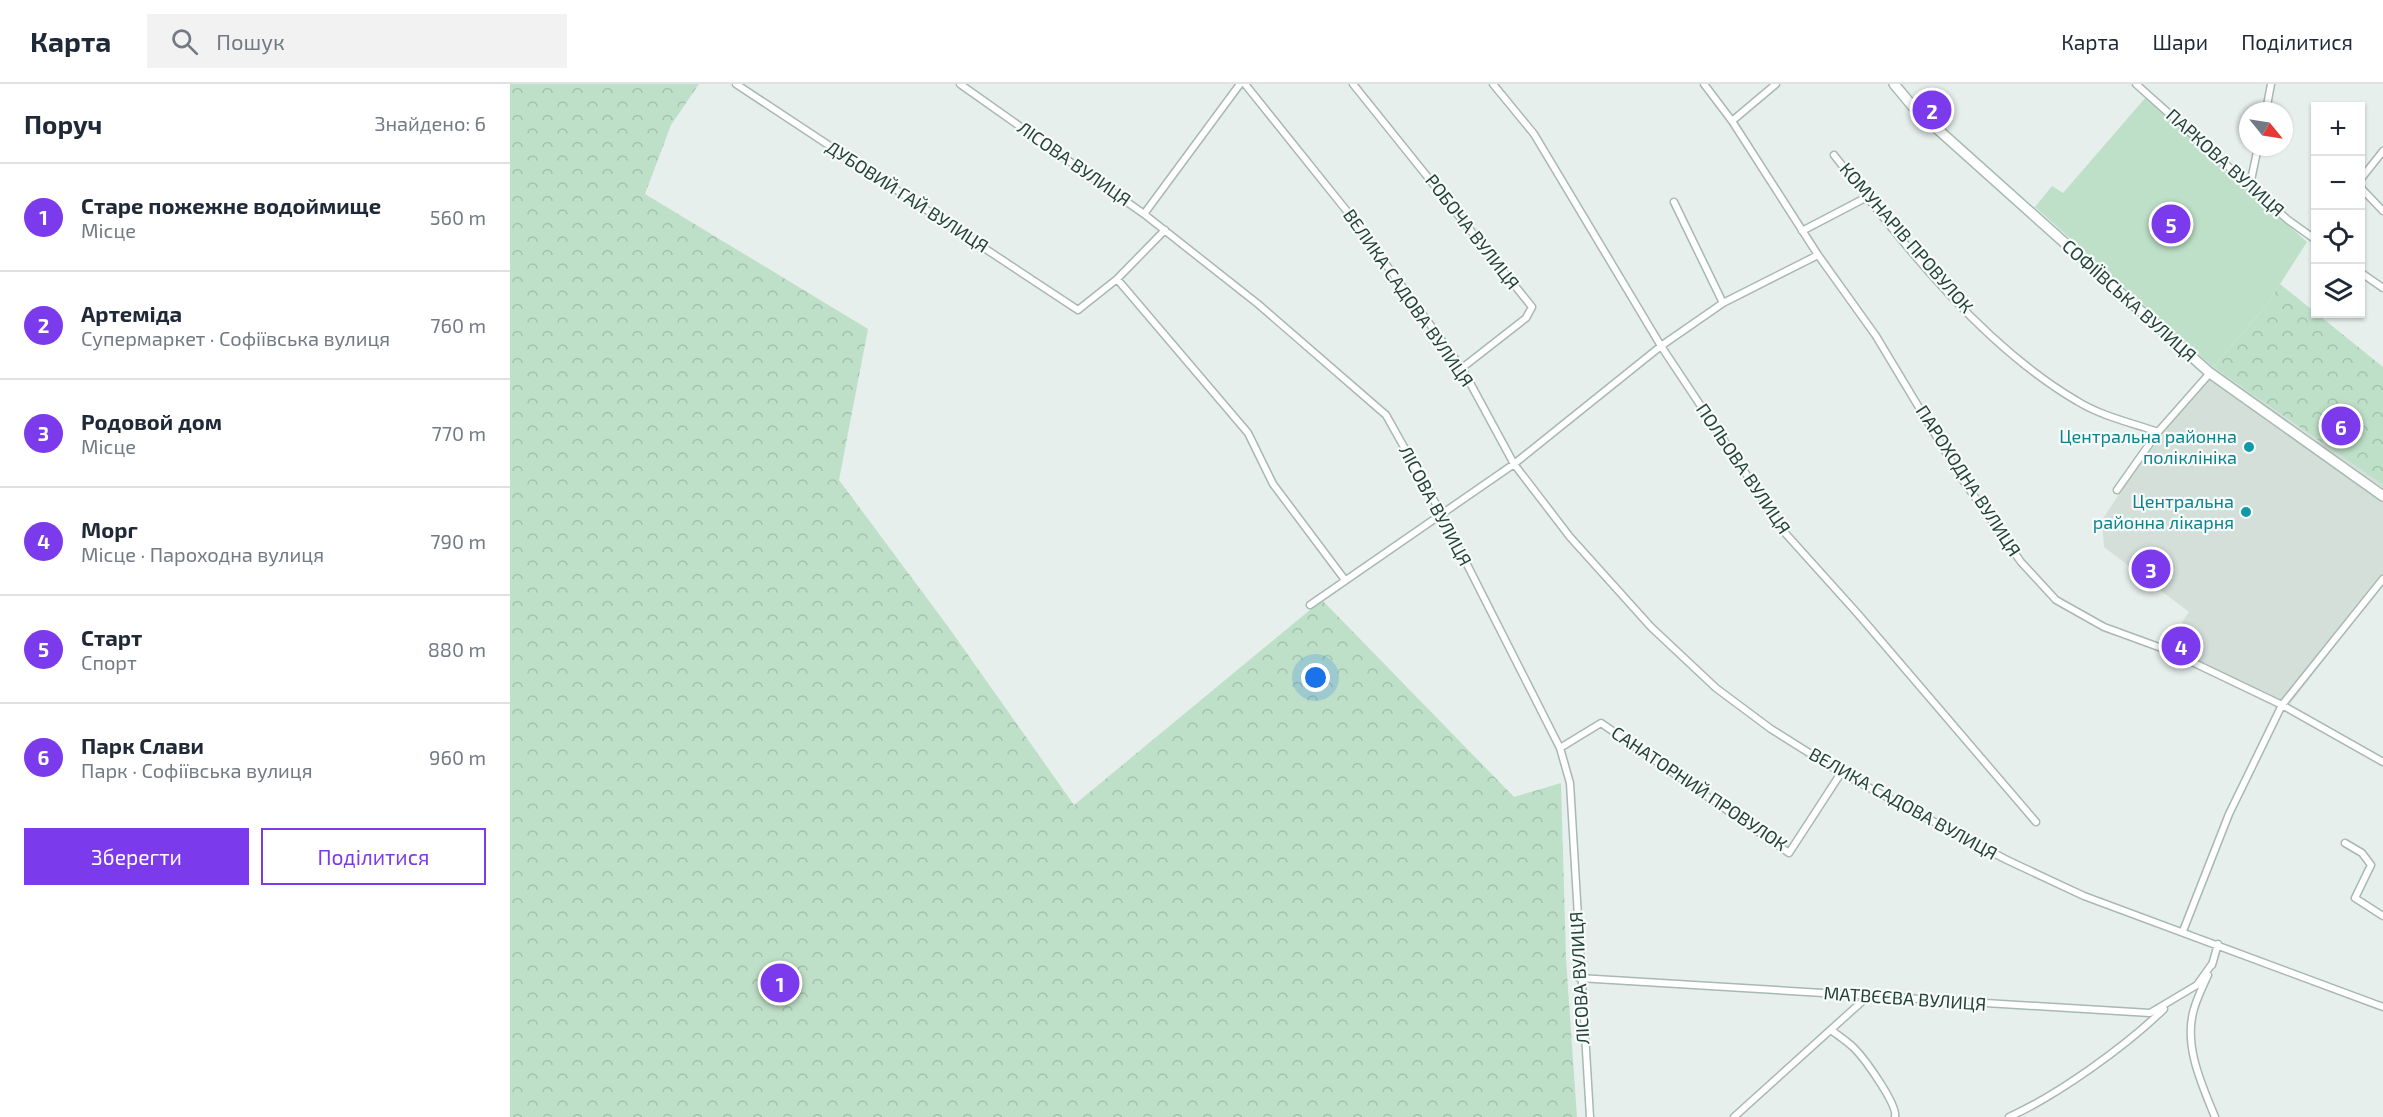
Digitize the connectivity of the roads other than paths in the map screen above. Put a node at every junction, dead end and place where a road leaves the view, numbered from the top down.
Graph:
1 (736, 84) edge
2 (960, 84) edge
3 (1240, 84) edge
4 (1245, 84) edge
5 (1353, 84) edge
6 (1494, 84) edge
7 (1704, 84) edge
8 (1776, 84) edge
9 (1894, 84) edge
10 (2136, 84) edge
11 (2271, 84) edge
12 (2268, 102) edge
13 (1732, 121) junction
14 (2383, 151) edge
15 (1834, 155) dead end
16 (2256, 156) edge
17 (2365, 176) edge
18 (2250, 185) junction
19 (2365, 192) edge
20 (1867, 197) junction
21 (1674, 202) dead end
22 (2383, 211) edge
23 (1144, 214) junction
24 (1165, 230) junction
25 (1803, 231) junction
26 (2311, 236) edge
27 (1818, 255) junction
28 (2365, 275) edge
29 (1117, 279) junction
30 (2383, 288) edge
31 (1722, 303) junction
32 (1661, 346) junction
33 (1462, 368) junction
34 (2210, 373) junction
35 (2158, 432) junction
36 (1514, 465) junction
37 (2117, 490) dead end
38 (2383, 496) edge
39 (1441, 513) junction
40 (2383, 579) edge
41 (1345, 580) junction
42 (1310, 605) dead end
43 (2282, 705) junction
44 (1560, 748) junction
45 (2383, 762) edge
46 (1841, 774) junction
47 (2036, 822) dead end
48 (2345, 843) dead end
49 (2383, 916) edge
50 (2183, 931) junction
51 (2218, 944) junction
52 (2212, 964) junction
53 (1579, 978) junction
54 (1867, 997) junction
55 (2169, 1004) junction
56 (2383, 1007) edge
57 (1831, 1030) junction
58 (1590, 1117) edge
59 (1734, 1117) edge
60 (1895, 1117) edge
61 (2009, 1117) edge
62 (2215, 1117) edge

1 - 29 street, ДУБОВИЙ ГАЙ ВУЛИЦЯ
2 - 23 street, ЛІСОВА ВУЛИЦЯ
3 - 23 street
4 - 33 street, ВЕЛИКА САДОВА ВУЛИЦЯ
5 - 33 street, РОБОЧА ВУЛИЦЯ
6 - 32 street, ПОЛЬОВА ВУЛИЦЯ
7 - 13 street, ПАРОХОДНА ВУЛИЦЯ
8 - 13 street
9 - 34 street, СОФІЇВСЬКА ВУЛИЦЯ
10 - 18 street, ПАРКОВА ВУЛИЦЯ
11 - 12 street
13 - 25 street, ПАРОХОДНА ВУЛИЦЯ
14 - 17 street
15 - 20 street, КОМУНАРІВ ПРОВУЛОК
16 - 18 street
18 - 26 street, ПАРКОВА ВУЛИЦЯ
19 - 22 street
20 - 25 street
20 - 35 street, КОМУНАРІВ ПРОВУЛОК
21 - 31 street
23 - 24 street, ЛІСОВА ВУЛИЦЯ
24 - 29 street
24 - 39 street, ЛІСОВА ВУЛИЦЯ
25 - 27 street, ПАРОХОДНА ВУЛИЦЯ
27 - 31 street
27 - 43 street, ПАРОХОДНА ВУЛИЦЯ
28 - 30 street
29 - 41 street
31 - 32 street
32 - 36 street
32 - 47 street, ПОЛЬОВА ВУЛИЦЯ
33 - 36 street, ВЕЛИКА САДОВА ВУЛИЦЯ
34 - 35 street
34 - 38 street, СОФІЇВСЬКА ВУЛИЦЯ
35 - 37 street
36 - 39 street
36 - 46 street, ВЕЛИКА САДОВА ВУЛИЦЯ
39 - 41 street
39 - 44 street, ЛІСОВА ВУЛИЦЯ
40 - 43 street
41 - 42 street
43 - 45 street, ПАРОХОДНА ВУЛИЦЯ
43 - 50 street
44 - 46 street, САНАТОРНИЙ ПРОВУЛОК
44 - 53 street, ЛІСОВА ВУЛИЦЯ
46 - 50 street, ВЕЛИКА САДОВА ВУЛИЦЯ
48 - 49 street
50 - 51 street, ВЕЛИКА САДОВА ВУЛИЦЯ
51 - 52 street
51 - 56 street, ВЕЛИКА САДОВА ВУЛИЦЯ
52 - 55 street, МАТВЄЄВА ВУЛИЦЯ
52 - 62 street
53 - 54 street, МАТВЄЄВА ВУЛИЦЯ
53 - 58 street, ЛІСОВА ВУЛИЦЯ
54 - 55 street, МАТВЄЄВА ВУЛИЦЯ
54 - 57 street
55 - 61 street
57 - 59 street
57 - 60 street

